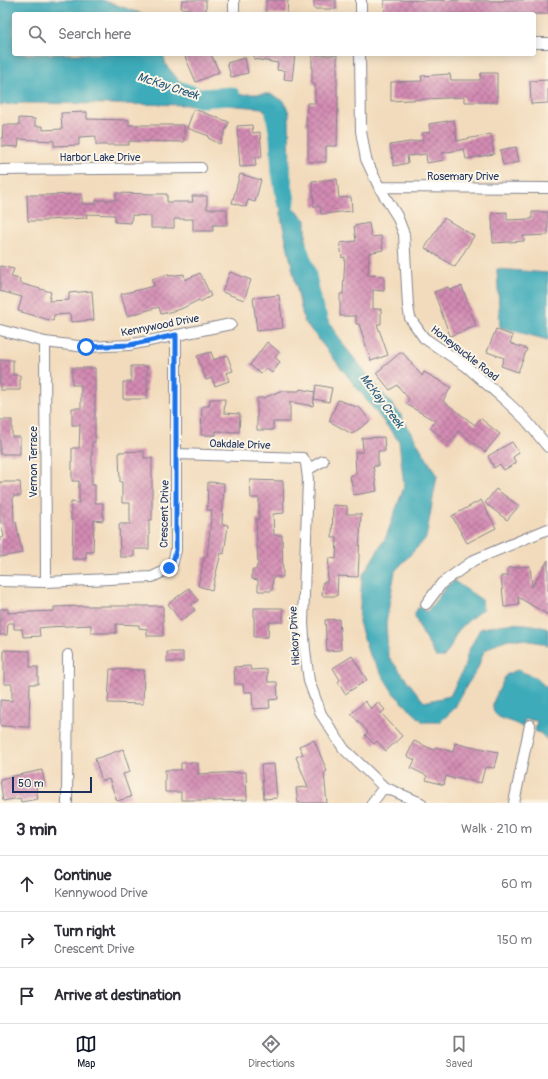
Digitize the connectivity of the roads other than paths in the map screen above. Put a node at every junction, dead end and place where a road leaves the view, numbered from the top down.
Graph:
1 (234, 0) edge
2 (361, 0) edge
3 (234, 12) edge
4 (361, 12) edge
5 (536, 43) edge
6 (548, 43) edge
7 (360, 56) edge
8 (201, 168) dead end
9 (0, 170) edge
10 (379, 188) junction
11 (548, 188) edge
12 (231, 324) dead end
13 (0, 330) edge
14 (176, 335) junction
15 (45, 342) junction
16 (548, 447) edge
17 (177, 454) junction
18 (303, 458) joint
19 (323, 461) dead end
20 (307, 470) junction
21 (548, 530) edge
22 (0, 581) edge
23 (46, 582) junction
24 (426, 604) dead end
25 (68, 655) dead end
26 (530, 725) dead end
27 (384, 787) junction
28 (67, 803) edge
29 (372, 803) edge
30 (421, 803) edge
31 (514, 803) edge

1 - 3 street
2 - 4 street
5 - 6 street
7 - 10 street, Honeysuckle Road
8 - 9 street, Harbor Lake Drive
10 - 11 street, Rosemary Drive
10 - 16 street, Honeysuckle Road
12 - 14 street, Kennywood Drive
13 - 15 street, Kennywood Drive
14 - 15 street, Kennywood Drive
14 - 17 street, Crescent Drive
15 - 23 street, Vernon Terrace
17 - 18 street, Oakdale Drive
17 - 23 street, Crescent Drive
18 - 20 street, Hickory Drive
19 - 20 street
20 - 27 street, Hickory Drive
21 - 24 street
22 - 23 street, Crescent Drive
25 - 28 street
26 - 31 street
27 - 29 street
27 - 30 street, Hickory Drive

